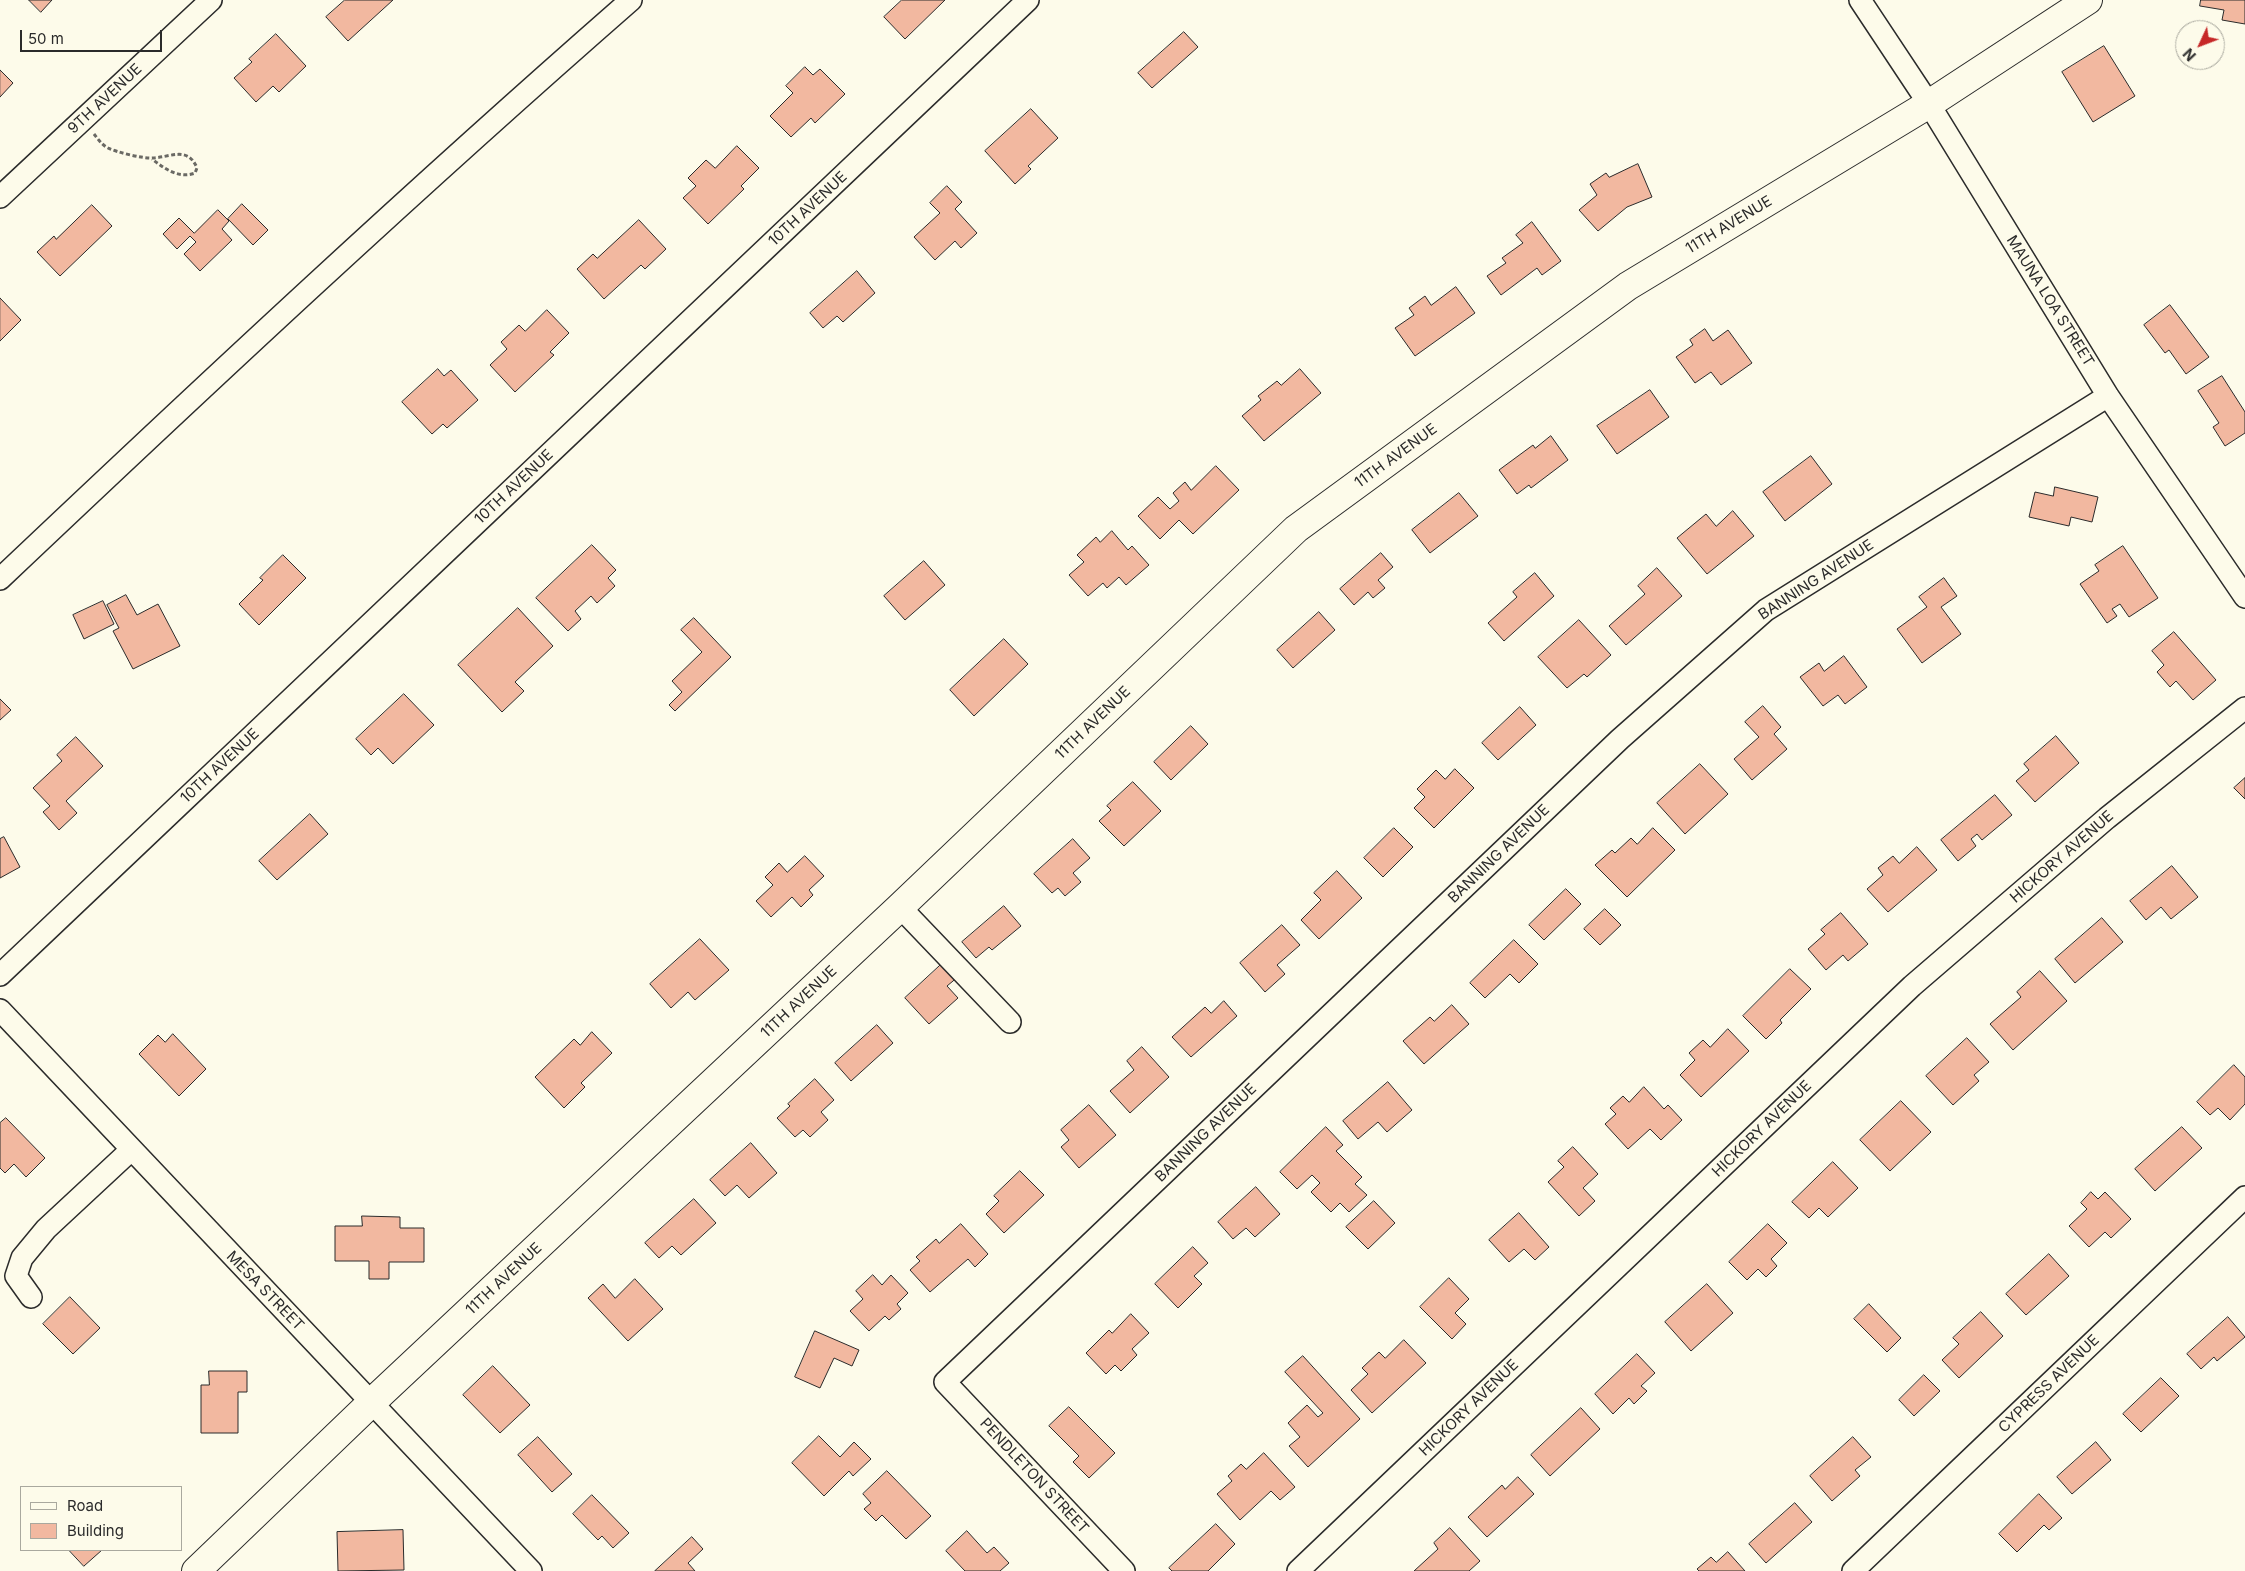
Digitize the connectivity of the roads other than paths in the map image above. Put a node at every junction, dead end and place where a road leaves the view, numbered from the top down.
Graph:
1 (211, 0) edge
2 (631, 0) edge
3 (1028, 0) edge
4 (1860, 0) edge
5 (2088, 0) edge
6 (1929, 104) junction
7 (0, 197) edge
8 (2108, 396) junction
9 (0, 579) edge
10 (2245, 597) edge
11 (2245, 708) edge
12 (900, 907) junction
13 (0, 975) edge
14 (0, 1010) edge
15 (1010, 1022) dead end
16 (131, 1150) junction
17 (2245, 1197) edge
18 (31, 1297) dead end
19 (945, 1382) joint
20 (372, 1402) junction
21 (196, 1571) edge
22 (531, 1571) edge
23 (1124, 1571) edge
24 (1298, 1571) edge
25 (1853, 1571) edge

1 - 7 street, 9TH AVENUE
2 - 9 street
3 - 13 street, 10TH AVENUE
4 - 6 street, MAUNA LOA STREET
5 - 6 main road, 11TH AVENUE
6 - 8 street, MAUNA LOA STREET
6 - 12 main road, 11TH AVENUE
8 - 10 street, MAUNA LOA STREET
8 - 19 street, BANNING AVENUE
11 - 24 street, HICKORY AVENUE
12 - 15 street
12 - 20 main road, 11TH AVENUE
14 - 16 street, MESA STREET
16 - 18 street
16 - 20 street, MESA STREET
17 - 25 street, CYPRESS AVENUE
19 - 23 street, PENDLETON STREET
20 - 21 main road, 11TH AVENUE
20 - 22 street, MESA STREET

